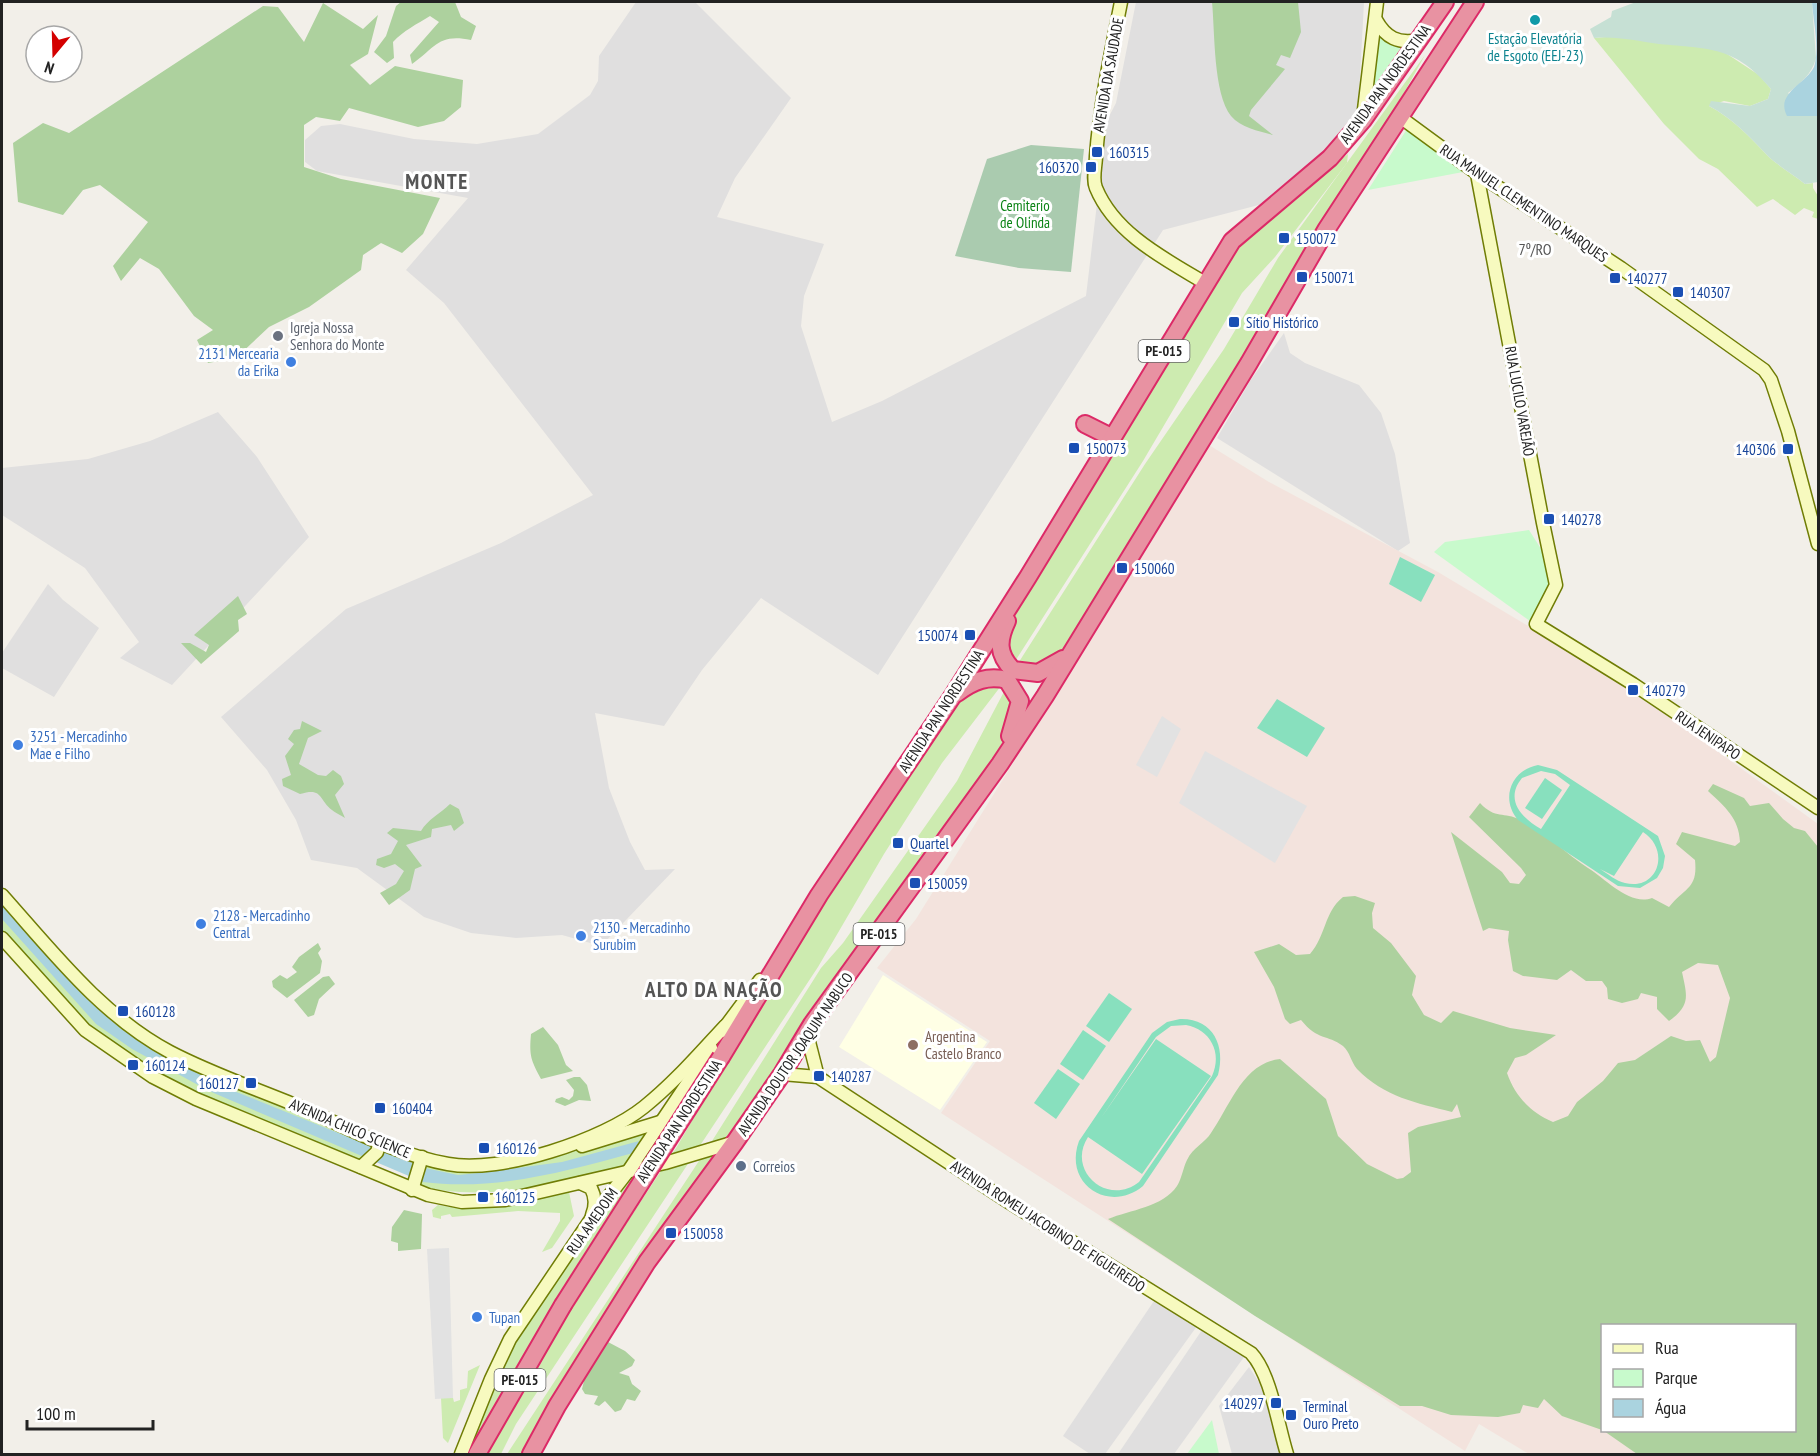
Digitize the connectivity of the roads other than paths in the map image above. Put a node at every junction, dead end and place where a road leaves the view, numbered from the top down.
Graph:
1 (1121, 2) edge
2 (1377, 2) edge
3 (1445, 2) edge
4 (1475, 2) edge
5 (1376, 20) junction
6 (1419, 40) junction
7 (1400, 117) junction
8 (1363, 120) junction
9 (1477, 174) junction
10 (1205, 283) junction
11 (1085, 424) dead end
12 (1111, 437) junction
13 (1818, 544) edge
14 (1028, 577) junction
15 (1536, 624) joint
16 (1067, 656) junction
17 (952, 697) junction
18 (998, 766) junction
19 (1818, 808) edge
20 (2, 895) edge
21 (2, 938) edge
22 (789, 944) junction
23 (725, 1026) junction
24 (807, 1034) junction
25 (782, 1074) junction
26 (818, 1077) junction
27 (661, 1122) junction
28 (648, 1140) junction
29 (735, 1142) junction
30 (566, 1148) junction
31 (372, 1156) junction
32 (422, 1157) junction
33 (665, 1162) junction
34 (629, 1170) junction
35 (414, 1180) junction
36 (580, 1184) junction
37 (591, 1219) junction
38 (461, 1455) edge
39 (477, 1455) edge
40 (531, 1455) edge
41 (1287, 1455) edge

1 - 10 main road, AVENIDA DA SAUDADE
2 - 5 main road
3 - 6 highway, AVENIDA PAN NORDESTINA / PE-015
4 - 7 highway, AVENIDA PAN NORDESTINA / PE-015
5 - 6 main road
5 - 8 main road
6 - 8 highway, AVENIDA PAN NORDESTINA / PE-015
7 - 9 main road, RUA MANUEL CLEMENTINO MARQUES
7 - 16 highway, AVENIDA PAN NORDESTINA / PE-015
8 - 10 highway, AVENIDA PAN NORDESTINA / PE-015
9 - 13 main road, RUA MANUEL CLEMENTINO MARQUES
9 - 15 main road, RUA LUCILO VAREJÃO
10 - 12 highway, AVENIDA PAN NORDESTINA / PE-015
11 - 12 highway
12 - 14 highway, AVENIDA PAN NORDESTINA / PE-015
14 - 16 highway
14 - 17 highway, AVENIDA PAN NORDESTINA / PE-015
15 - 19 main road, RUA JENIPAPO
16 - 18 highway, AVENIDA PAN NORDESTINA / PE-015
17 - 18 highway
17 - 22 highway, AVENIDA PAN NORDESTINA / PE-015
18 - 24 highway, AVENIDA DOUTOR JOAQUIM NABUCO / PE-015
20 - 31 main road, AVENIDA CHICO SCIENCE
21 - 31 main road, AVENIDA CHICO SCIENCE
22 - 23 main road, RUA AMEDOIM
22 - 39 highway, AVENIDA PAN NORDESTINA / PE-015, bridge
23 - 27 main road, RUA AMEDOIM
23 - 30 main road, AVENIDA CHICO SCIENCE
24 - 25 highway, AVENIDA DOUTOR JOAQUIM NABUCO / PE-015
24 - 26 main road
25 - 26 main road, AVENIDA ROMEU JACOBINO DE FIGUEIREDO
25 - 29 highway, AVENIDA DOUTOR JOAQUIM NABUCO / PE-015
26 - 41 main road, AVENIDA ROMEU JACOBINO DE FIGUEIREDO
27 - 28 main road, RUA AMEDOIM
27 - 30 main road
28 - 33 main road
28 - 34 main road, RUA AMEDOIM
29 - 33 main road, AVENIDA CHICO SCIENCE
29 - 40 highway, AVENIDA DOUTOR JOAQUIM NABUCO / PE-015
30 - 32 main road, AVENIDA CHICO SCIENCE
31 - 32 main road, AVENIDA CHICO SCIENCE
31 - 35 main road, AVENIDA CHICO SCIENCE
32 - 35 main road
33 - 34 main road, AVENIDA CHICO SCIENCE
34 - 36 main road, AVENIDA CHICO SCIENCE
34 - 37 main road, RUA AMEDOIM
35 - 36 main road, AVENIDA CHICO SCIENCE
36 - 37 main road
37 - 38 main road, RUA AMEDOIM

